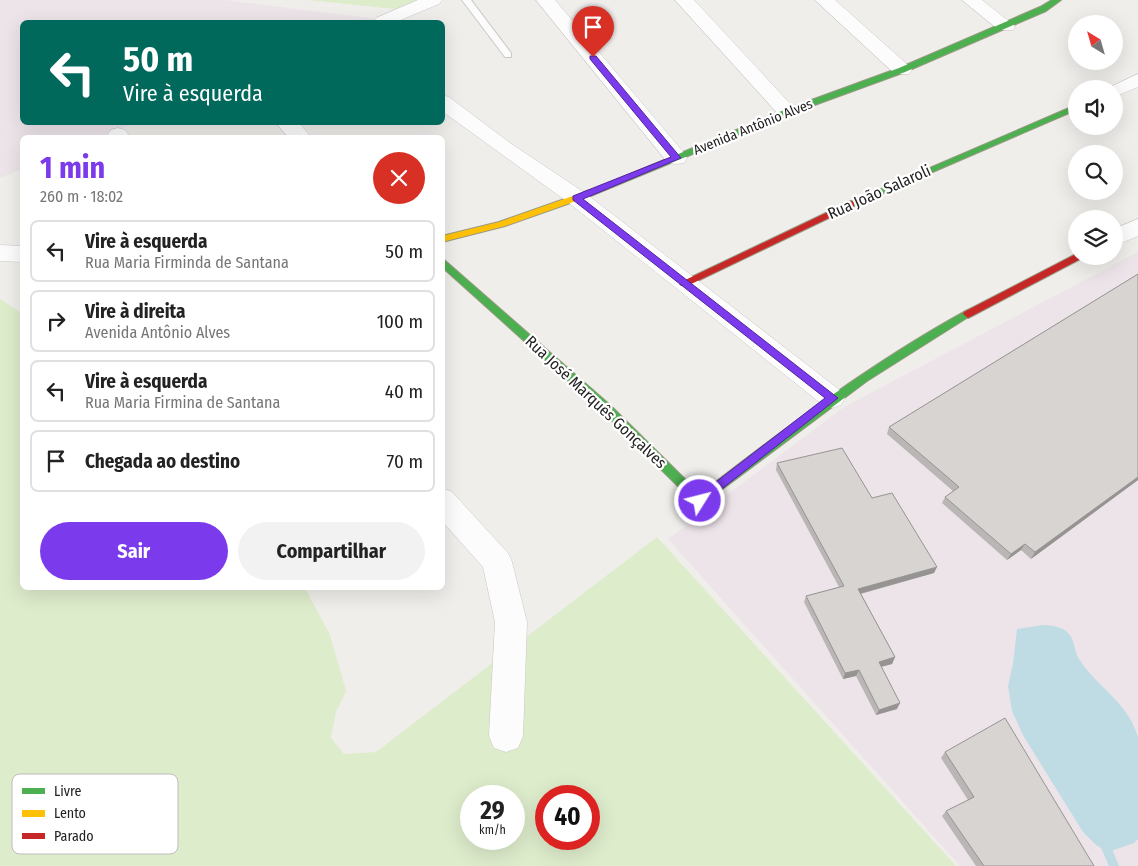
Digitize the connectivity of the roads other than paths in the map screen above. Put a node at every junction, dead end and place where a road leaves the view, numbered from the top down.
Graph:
1 (433, 0) edge
2 (466, 0) edge
3 (545, 0) edge
4 (684, 0) edge
5 (824, 0) edge
6 (971, 0) edge
7 (1057, 0) edge
8 (387, 20) edge
9 (1006, 26) junction
10 (508, 55) dead end
11 (902, 70) junction
12 (1138, 80) edge
13 (1123, 87) edge
14 (445, 103) edge
15 (1068, 110) edge
16 (787, 112) junction
17 (288, 125) edge
18 (299, 135) edge
19 (676, 158) junction
20 (577, 198) junction
21 (1138, 226) edge
22 (1123, 234) edge
23 (445, 238) edge
24 (0, 253) edge
25 (20, 254) edge
26 (1068, 263) edge
27 (445, 264) edge
28 (684, 284) junction
29 (832, 398) junction
30 (445, 503) edge
31 (506, 736) dead end

1 - 8 street
2 - 10 lane
3 - 19 street
4 - 16 street
5 - 11 street
6 - 9 street
7 - 9 street, Avenida Antônio Alves
9 - 11 street, Avenida Antônio Alves
11 - 16 street, Avenida Antônio Alves
12 - 13 street
14 - 20 street
15 - 28 street, Rua João Salaroli
16 - 19 street, Avenida Antônio Alves
17 - 18 street
19 - 20 street, Avenida Antônio Alves
20 - 23 street, Avenida Antônio Alves
20 - 28 street
21 - 22 street
24 - 25 street
26 - 29 street, Rua José Marquês Gonçalves
27 - 29 street, Rua José Marquês Gonçalves
28 - 29 street
30 - 31 street

